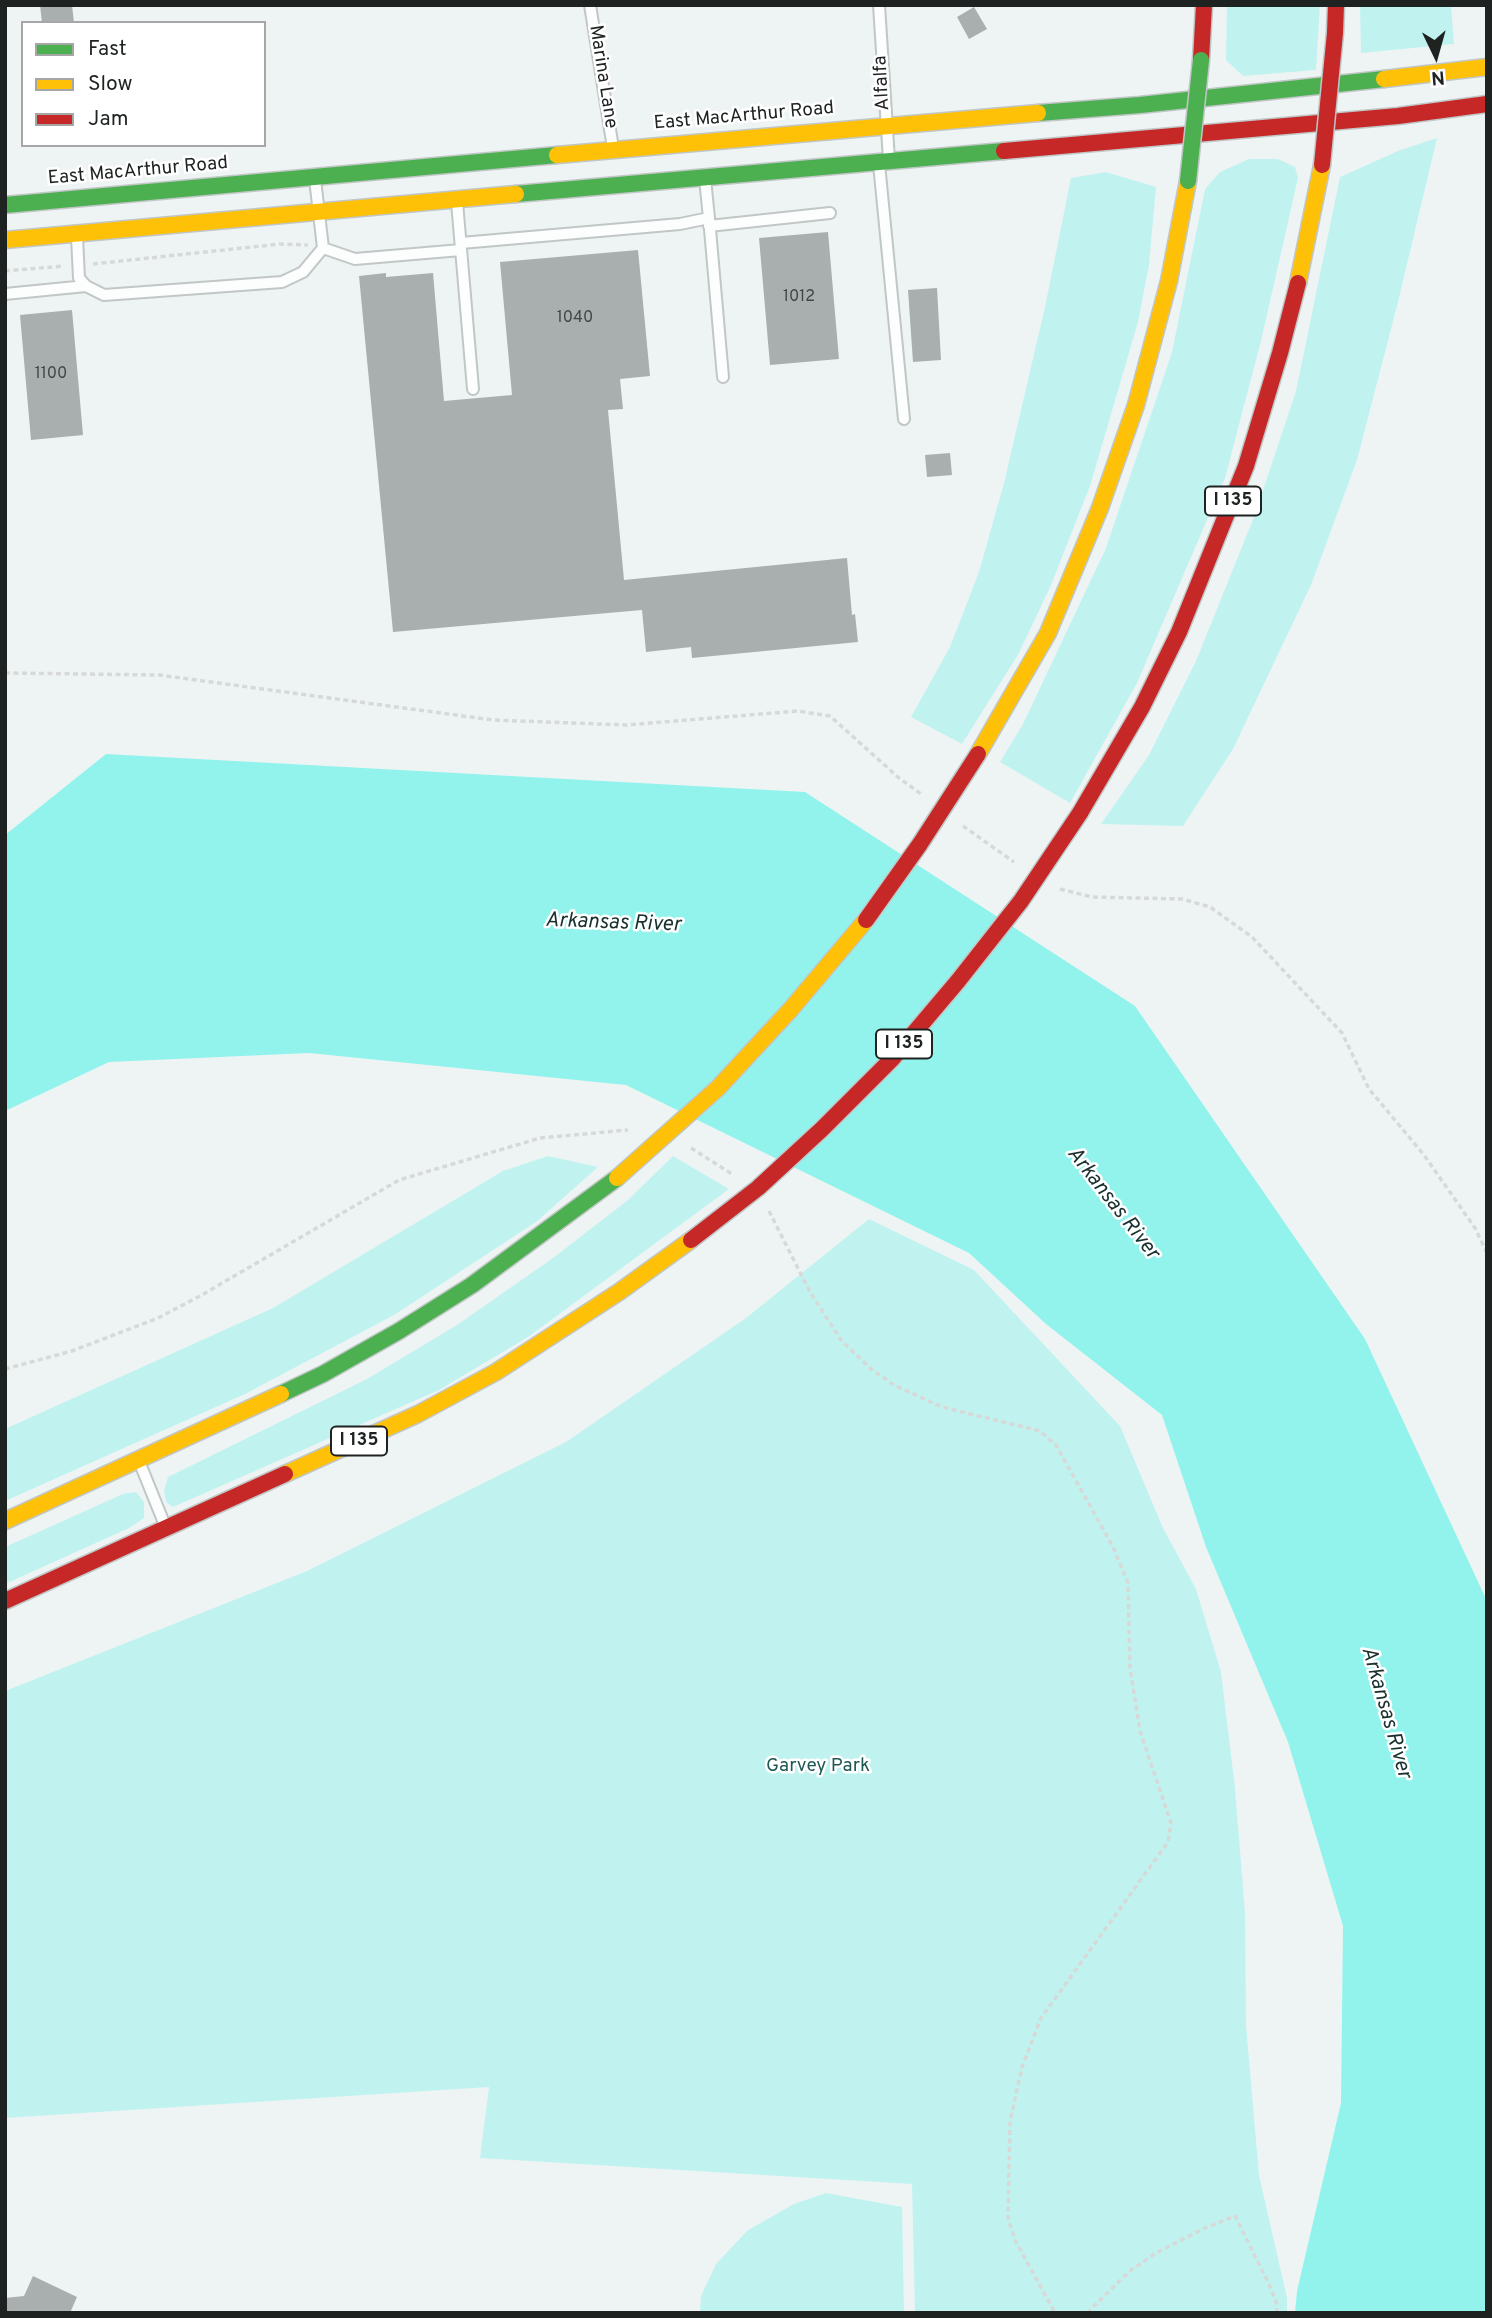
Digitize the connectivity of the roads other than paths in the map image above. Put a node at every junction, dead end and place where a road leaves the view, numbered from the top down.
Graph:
1 (590, 5) edge
2 (879, 5) edge
3 (1203, 5) edge
4 (1336, 5) edge
5 (1487, 67) edge
6 (1487, 104) edge
7 (885, 125) junction
8 (614, 149) junction
9 (884, 161) junction
10 (315, 176) junction
11 (705, 176) junction
12 (457, 199) junction
13 (5, 205) edge
14 (317, 212) junction
15 (830, 213) dead end
16 (709, 222) junction
17 (77, 233) junction
18 (5, 240) edge
19 (461, 246) junction
20 (323, 248) junction
21 (86, 286) junction
22 (5, 294) edge
23 (723, 377) dead end
24 (473, 388) dead end
25 (904, 419) dead end
26 (139, 1461) junction
27 (5, 1521) edge
28 (166, 1529) junction
29 (5, 1601) edge

1 - 8 lane, Marina Lane
2 - 7 lane, Alfalfa
3 - 26 main road, bridge
4 - 28 main road, I 135, bridge
5 - 7 main road, East MacArthur Road
6 - 9 main road
7 - 8 main road, East MacArthur Road
7 - 9 lane, Alfalfa
8 - 10 main road, East MacArthur Road
9 - 11 main road
9 - 25 lane, Alfalfa
10 - 13 main road, East MacArthur Road
10 - 14 lane
11 - 12 main road
11 - 16 lane
12 - 14 main road
12 - 19 lane
14 - 17 main road
14 - 20 lane
15 - 16 lane
16 - 19 lane
16 - 23 lane
17 - 18 main road
17 - 21 lane
19 - 20 lane
19 - 24 lane
20 - 21 lane
21 - 22 lane
26 - 27 main road
26 - 28 lane
28 - 29 main road, I 135

